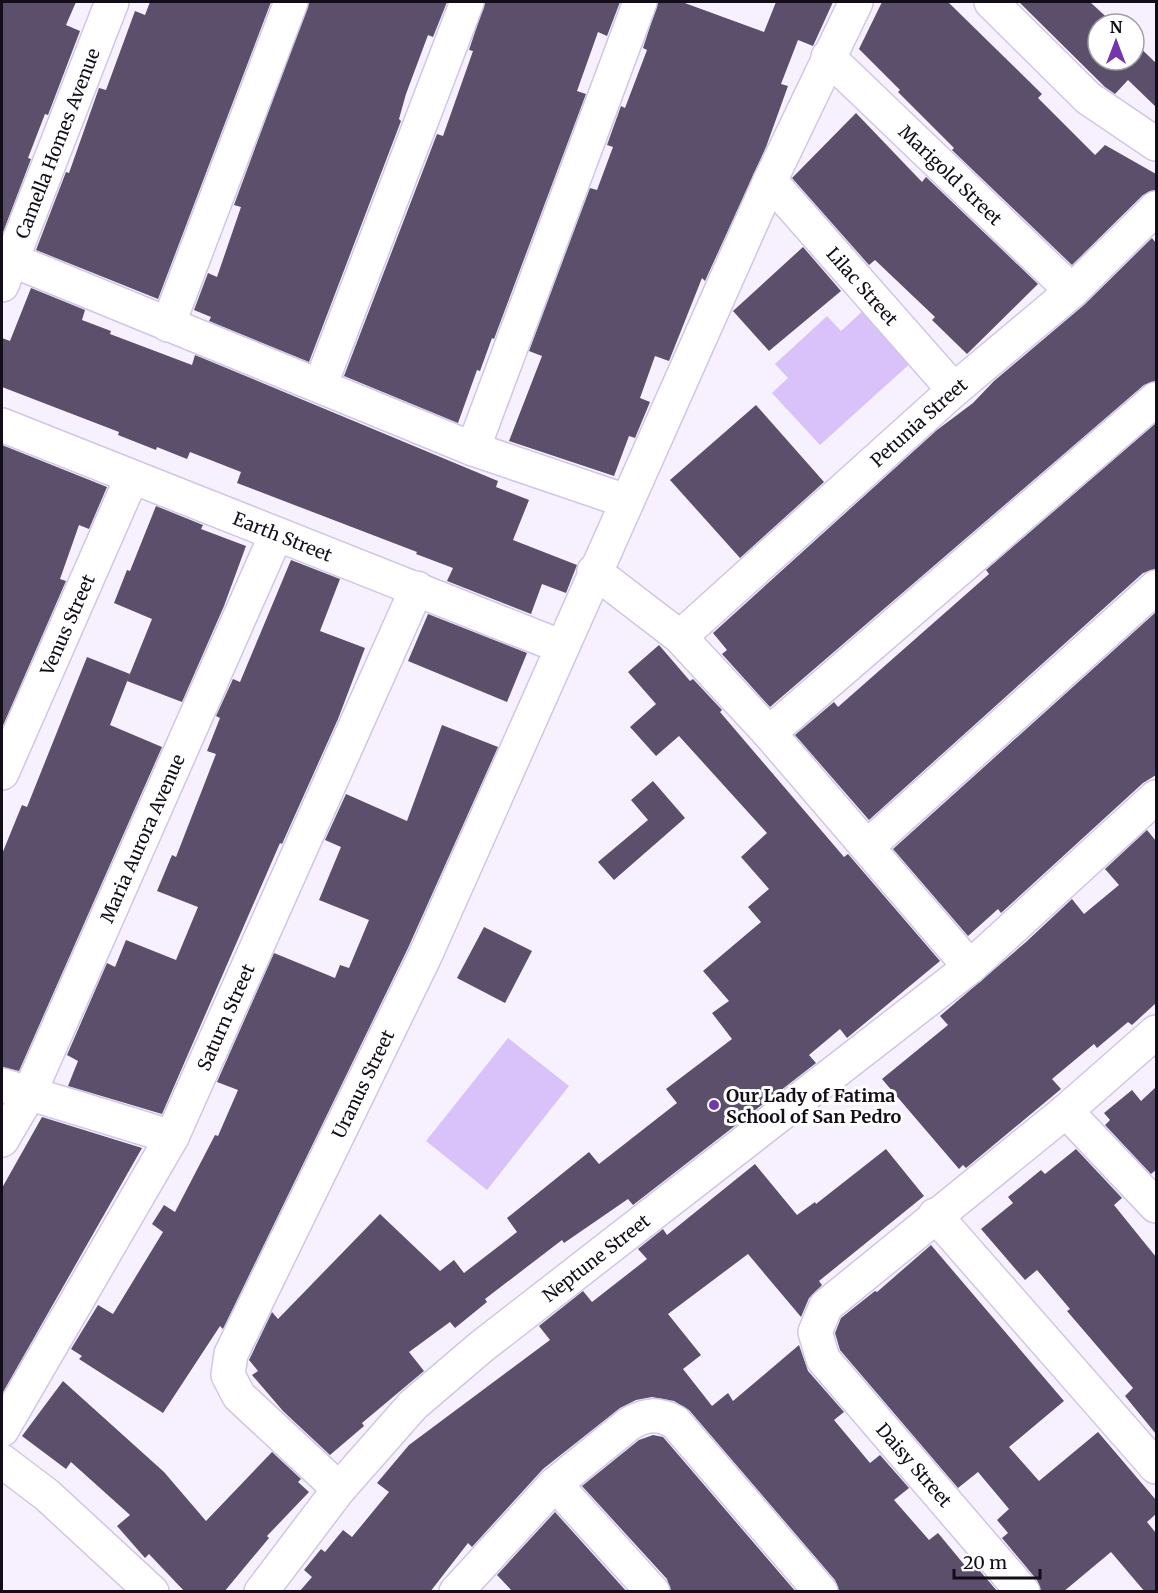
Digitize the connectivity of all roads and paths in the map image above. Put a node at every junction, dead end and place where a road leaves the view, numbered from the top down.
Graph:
1 (112, 2) edge
2 (291, 2) edge
3 (467, 2) edge
4 (640, 2) edge
5 (856, 2) edge
6 (991, 2) edge
7 (828, 57) junction
8 (1156, 144) edge
9 (770, 181) junction
10 (1156, 208) edge
11 (7, 272) edge
12 (1072, 291) junction
13 (168, 325) junction
14 (320, 386) junction
15 (954, 390) junction
16 (1156, 399) edge
17 (2, 425) edge
18 (473, 449) junction
19 (132, 477) junction
20 (626, 501) junction
21 (276, 535) junction
22 (594, 571) junction
23 (1156, 587) edge
24 (417, 588) junction
25 (680, 637) junction
26 (562, 647) junction
27 (769, 733) junction
28 (2, 773) edge
29 (1156, 797) edge
30 (867, 847) junction
31 (970, 967) junction
32 (1156, 1032) edge
33 (15, 1090) edge
34 (1066, 1111) junction
35 (172, 1137) junction
36 (2, 1140) edge
37 (1156, 1206) edge
38 (935, 1215) junction
39 (2, 1430) edge
40 (2, 1461) edge
41 (1156, 1467) edge
42 (555, 1484) junction
43 (339, 1489) junction
44 (468, 1587) edge
45 (152, 1592) edge
46 (261, 1592) edge
47 (653, 1592) edge
48 (821, 1592) edge
49 (1023, 1592) edge

1 - 11 street, Camella Homes Avenue
2 - 13 street
3 - 14 street
4 - 18 street
5 - 7 street, Uranus Street
6 - 8 street
7 - 9 street, Uranus Street
7 - 12 street, Marigold Street
9 - 15 street, Lilac Street
9 - 20 street, Uranus Street
10 - 12 street, Petunia Street
11 - 13 street
12 - 15 street, Petunia Street
13 - 14 street
14 - 18 street
15 - 25 street, Petunia Street
16 - 27 street
17 - 19 street, Earth Street
18 - 20 street
19 - 21 street, Earth Street
19 - 28 street, Venus Street
20 - 22 street, Uranus Street
21 - 24 street, Earth Street
21 - 33 street, Maria Aurora Avenue
22 - 25 street
22 - 26 street, Uranus Street
23 - 30 street
24 - 26 street, Earth Street
24 - 35 street, Saturn Street
25 - 27 street
26 - 43 street, Uranus Street
27 - 30 street
29 - 31 street, Neptune Street
30 - 31 street
31 - 43 street, Neptune Street
32 - 34 street
33 - 35 street
33 - 36 street, Maria Aurora Avenue
34 - 37 street
34 - 38 street
35 - 39 street, Saturn Street
38 - 41 street
38 - 49 street, Daisy Street
40 - 45 street
42 - 44 street
42 - 47 street
42 - 48 street
43 - 46 street, Neptune Street

